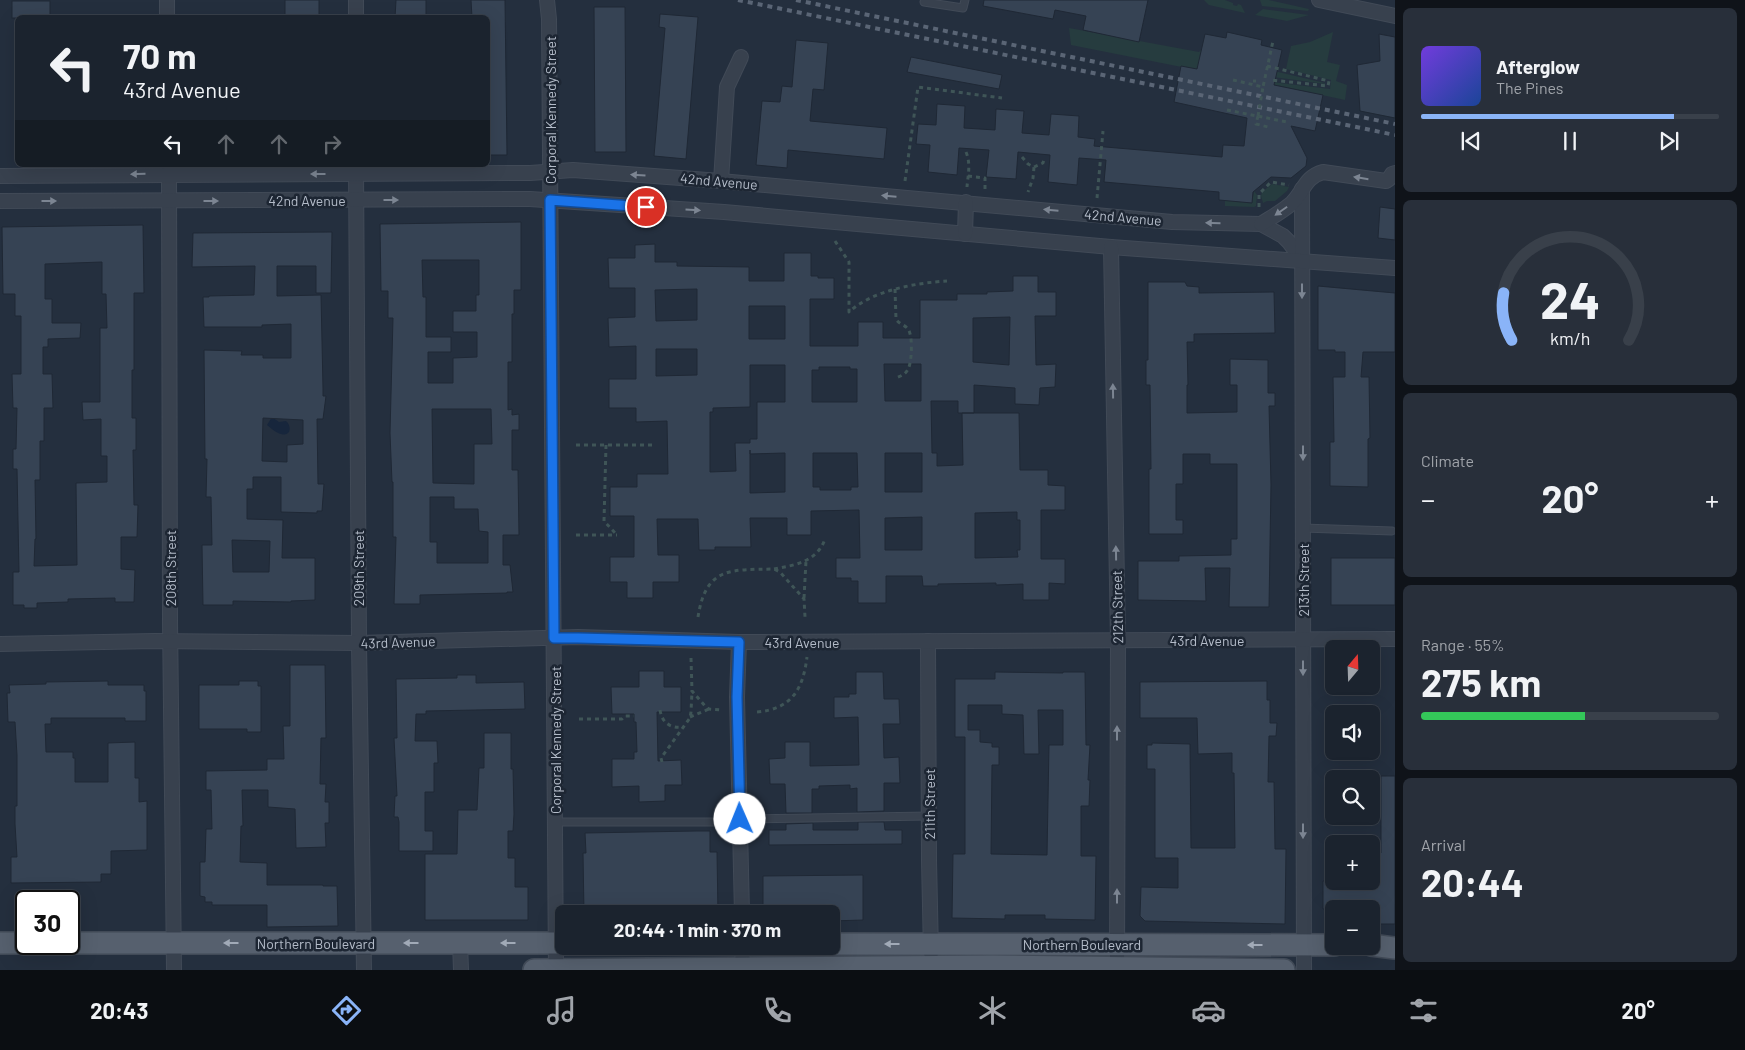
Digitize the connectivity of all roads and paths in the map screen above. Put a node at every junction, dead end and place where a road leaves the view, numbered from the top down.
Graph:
1 (167, 0) edge
2 (356, 0) edge
3 (547, 0) edge
4 (965, 0) edge
5 (1318, 0) edge
6 (924, 2) dead end
7 (167, 15) edge
8 (356, 15) edge
9 (1395, 16) edge
10 (1273, 41) dead end
11 (741, 57) dead end
12 (1268, 66) junction
13 (1233, 80) dead end
14 (1271, 80) dead end
15 (1263, 87) junction
16 (1002, 98) dead end
17 (1226, 110) dead end
18 (1258, 116) junction
19 (1287, 122) dead end
20 (1268, 127) dead end
21 (1102, 131) dead end
22 (966, 152) dead end
23 (1022, 157) dead end
24 (1044, 159) dead end
25 (1034, 167) junction
26 (356, 169) edge
27 (168, 170) edge
28 (550, 171) junction
29 (1395, 173) edge
30 (0, 176) edge
31 (968, 176) junction
32 (722, 181) junction
33 (905, 181) dead end
34 (967, 187) dead end
35 (985, 188) dead end
36 (1297, 188) junction
37 (1028, 192) dead end
38 (1097, 198) dead end
39 (356, 200) junction
40 (550, 200) junction
41 (0, 201) edge
42 (169, 201) junction
43 (966, 202) junction
44 (1259, 207) dead end
45 (1261, 224) junction
46 (965, 234) junction
47 (836, 240) dead end
48 (1111, 247) junction
49 (1302, 260) junction
50 (1395, 268) edge
51 (947, 281) dead end
52 (895, 289) junction
53 (896, 378) dead end
54 (576, 445) dead end
55 (606, 445) junction
56 (656, 445) dead end
57 (1303, 528) junction
58 (1392, 531) dead end
59 (576, 535) dead end
60 (825, 539) dead end
61 (806, 561) junction
62 (774, 569) junction
63 (804, 599) junction
64 (698, 616) dead end
65 (805, 617) dead end
66 (554, 638) junction
67 (1395, 639) edge
68 (1118, 640) junction
69 (1303, 640) junction
70 (170, 641) junction
71 (928, 641) junction
72 (739, 642) junction
73 (359, 643) junction
74 (0, 644) edge
75 (807, 657) dead end
76 (691, 658) dead end
77 (692, 691) junction
78 (709, 709) junction
79 (660, 710) dead end
80 (722, 710) dead end
81 (757, 712) dead end
82 (634, 716) dead end
83 (690, 718) junction
84 (579, 719) dead end
85 (684, 727) junction
86 (662, 762) dead end
87 (929, 816) junction
88 (740, 820) junction
89 (555, 822) junction
90 (558, 905) edge
91 (742, 905) edge
92 (0, 943) edge
93 (15, 943) edge
94 (80, 943) edge
95 (174, 943) junction
96 (363, 943) junction
97 (460, 943) junction
98 (555, 944) edge
99 (840, 944) edge
100 (931, 944) junction
101 (976, 944) junction
102 (1117, 944) junction
103 (1303, 945) junction
104 (1325, 945) edge
105 (1380, 946) edge
106 (1395, 948) edge
107 (558, 955) edge
108 (742, 955) edge
109 (932, 967) junction
110 (1117, 967) junction
111 (743, 968) junction
112 (976, 968) edge
113 (174, 970) edge
114 (364, 970) edge
115 (460, 970) edge
116 (534, 970) edge
117 (556, 970) edge
118 (1284, 970) edge
119 (1304, 970) edge

1 - 7 street
2 - 8 street
3 - 28 street, Corporal Kennedy Street
4 - 6 lane
5 - 9 street
10 - 12 path
11 - 32 street
12 - 14 path
12 - 15 path
13 - 15 path
15 - 18 path, bridge
16 - 33 path
17 - 18 path
18 - 19 path
18 - 20 path
21 - 38 path
22 - 31 path
23 - 25 path
24 - 25 path
25 - 37 path
26 -> 27 street, 42nd Avenue
26 - 28 street, 42nd Avenue
26 - 39 street, 209th Street
27 -> 30 street, 42nd Avenue
27 - 42 street, 208th Street
32 -> 28 street, 42nd Avenue
28 - 40 street, Corporal Kennedy Street
29 -> 36 street
31 - 34 path
31 - 35 path
43 -> 32 street, 42nd Avenue
36 - 44 path
36 -> 45 street
36 - 49 street, 213th Street
39 -> 40 street, 42nd Avenue
42 -> 39 street, 42nd Avenue
39 - 73 street, 209th Street
40 -> 46 street, 42nd Avenue
40 - 66 street, Corporal Kennedy Street
41 -> 42 street, 42nd Avenue
42 - 70 street, 208th Street
45 -> 43 street, 42nd Avenue
43 - 46 street
45 - 49 street, 42nd Avenue
46 - 48 street, 42nd Avenue
47 - 52 path
48 - 49 street, 42nd Avenue
68 -> 48 street, 212th Street
49 - 50 street, 42nd Avenue
49 -> 57 street, 213th Street
51 - 52 path
52 - 53 path
54 - 55 path
55 - 56 path
55 - 59 path
57 - 58 lane
57 - 69 street, 213th Street
60 - 61 path
61 - 62 path
61 - 63 path
62 - 63 path
62 - 64 path
63 - 65 path
66 - 72 street, 43rd Avenue
66 - 73 street, 43rd Avenue
66 - 89 street, Corporal Kennedy Street
67 - 69 street, 43rd Avenue
68 - 69 street, 43rd Avenue
68 - 71 street, 43rd Avenue
102 -> 68 street, 212th Street
69 -> 103 street, 213th Street
70 - 73 street, 43rd Avenue
70 - 74 street, 43rd Avenue
70 - 95 street, 208th Street
71 - 72 street, 43rd Avenue
71 - 87 street, 211th Street
72 - 88 street
73 - 96 street, 209th Street
75 - 81 path
76 - 77 path
77 - 78 path
77 - 83 path
78 - 80 path
78 - 83 path
79 - 85 path
82 - 84 path
83 - 85 path
85 - 86 path
87 - 88 lane
87 - 100 street, 211th Street
88 - 89 lane
88 - 91 street
89 - 90 street, Corporal Kennedy Street
92 - 93 main road
94 - 95 main road, Northern Boulevard
96 -> 95 main road, Northern Boulevard
95 - 113 street, 208th Street
97 -> 96 main road, Northern Boulevard
96 - 114 street, 209th Street
98 -> 97 main road, Northern Boulevard
97 - 115 street
100 -> 99 main road, Northern Boulevard
100 - 101 main road, Northern Boulevard
100 - 109 street, 211th Street
101 - 102 main road, Northern Boulevard
101 - 112 street
103 -> 102 main road, Northern Boulevard
102 - 110 street, 212th Street
103 - 104 main road, Northern Boulevard
103 - 119 street, 213th Street
105 - 106 main road
107 - 117 street, Corporal Kennedy Street
108 - 111 street
109 - 111 main road, Northern Boulevard
109 - 112 main road, Northern Boulevard
110 - 112 main road, Northern Boulevard
110 - 118 main road, Northern Boulevard
111 - 117 main road, Northern Boulevard
116 - 117 main road, Northern Boulevard

